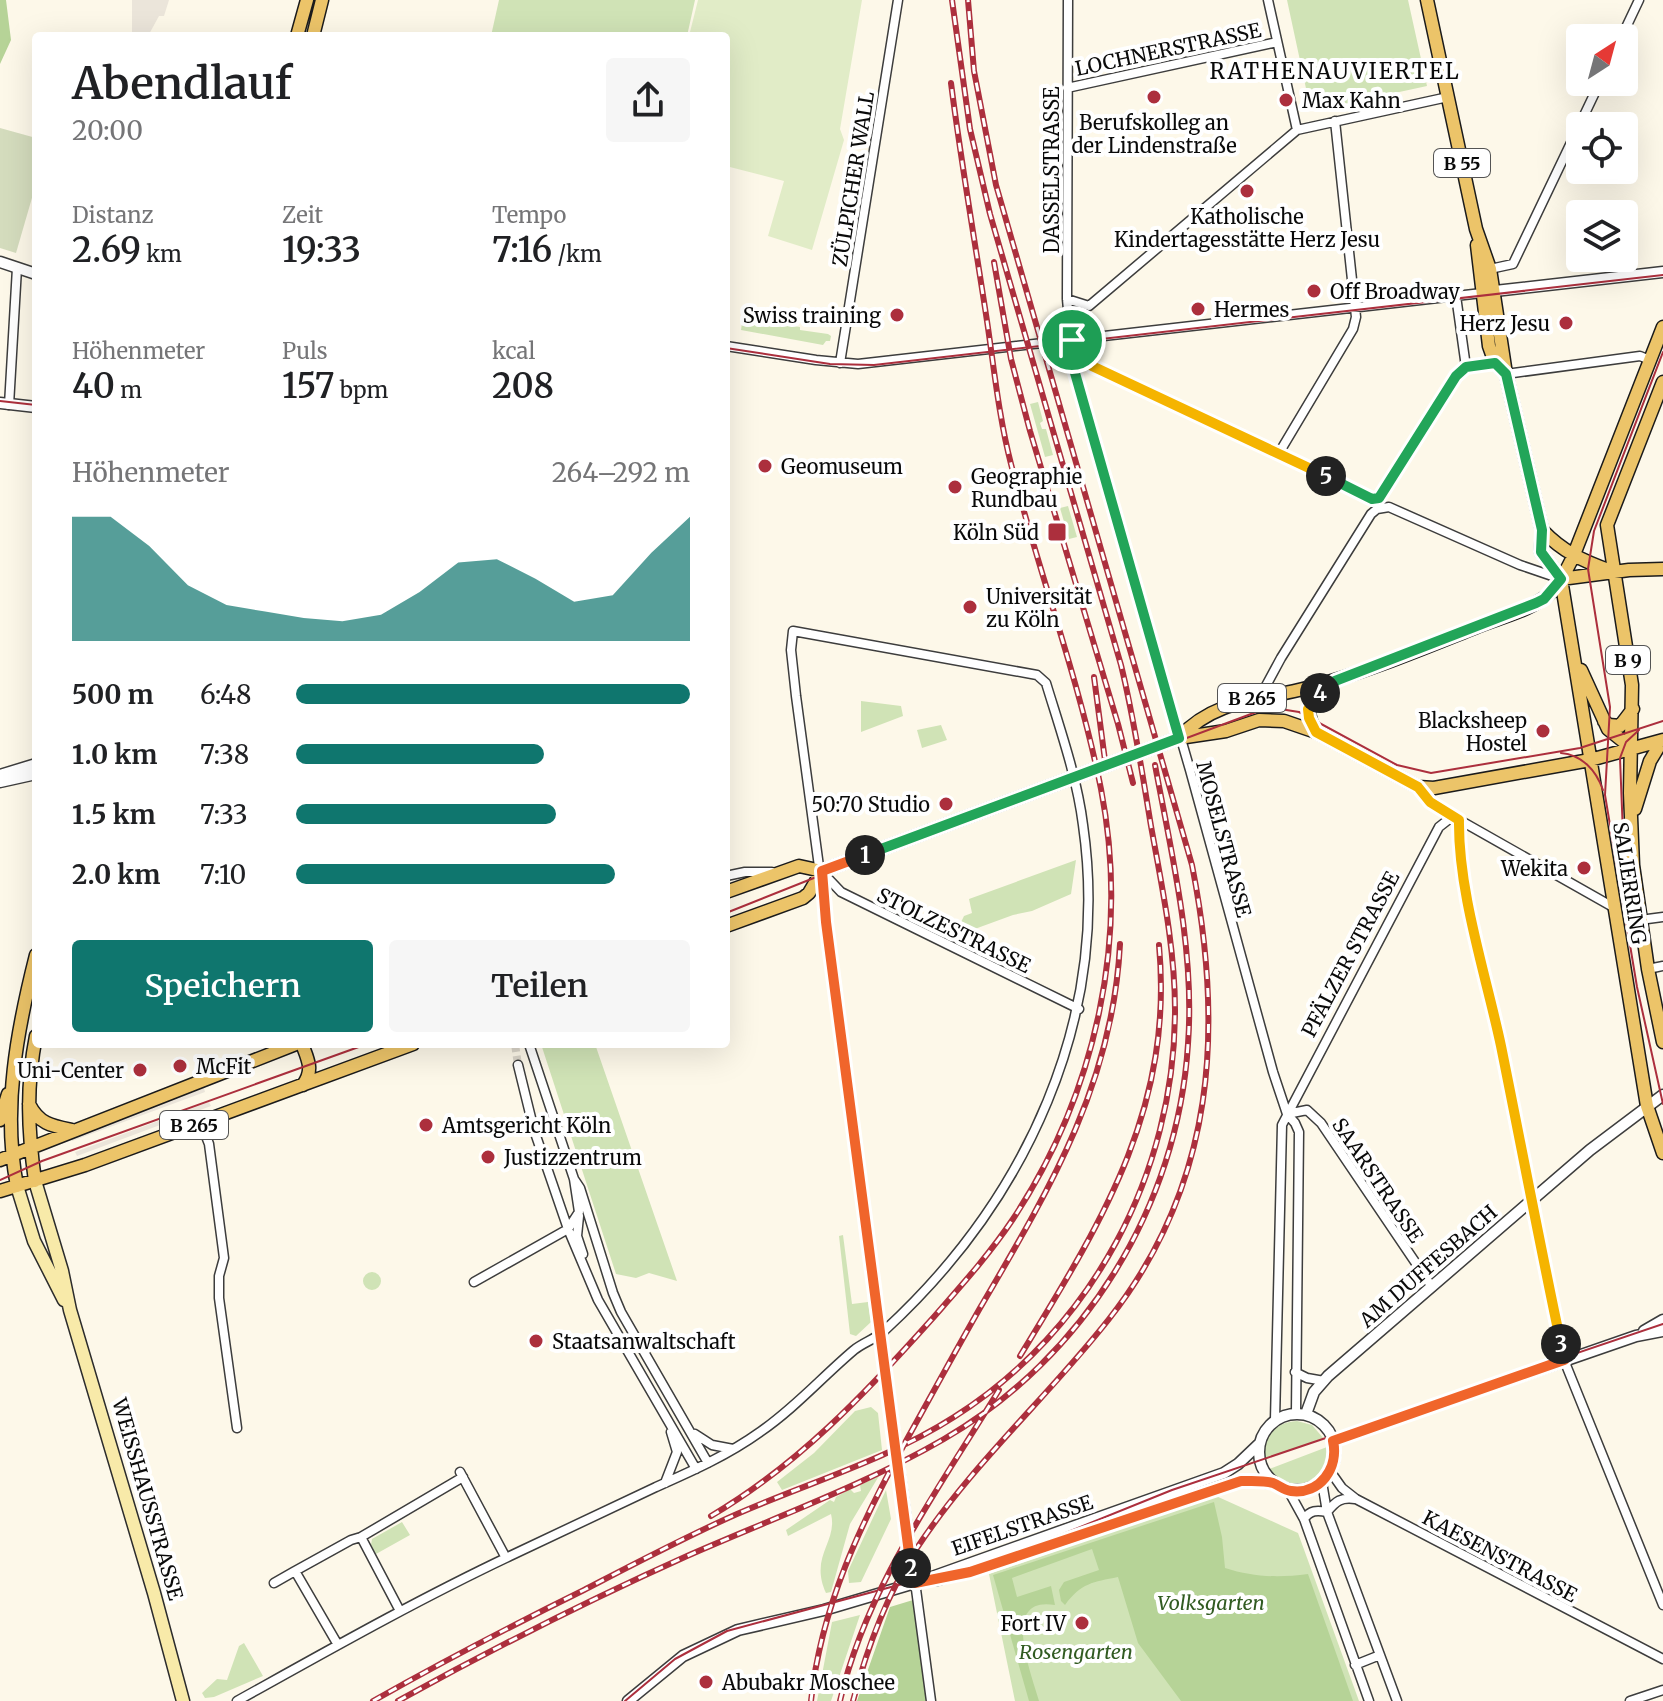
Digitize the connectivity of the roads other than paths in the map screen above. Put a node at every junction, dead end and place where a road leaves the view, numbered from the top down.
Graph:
1 (307, 0) edge
2 (322, 0) edge
3 (898, 0) edge
4 (1068, 0) edge
5 (1268, 0) edge
6 (1427, 0) edge
7 (1639, 0) edge
8 (1628, 24) edge
9 (298, 32) edge
10 (314, 32) edge
11 (1277, 42) junction
12 (1067, 88) junction
13 (1593, 96) edge
14 (1448, 97) junction
15 (1335, 121) junction
16 (1297, 130) junction
17 (1476, 229) junction
18 (0, 262) edge
19 (17, 268) junction
20 (1490, 269) junction
21 (1663, 272) edge
22 (32, 273) edge
23 (1488, 292) junction
24 (1456, 296) junction
25 (1067, 299) junction
26 (1357, 307) junction
27 (1663, 327) edge
28 (1072, 340) junction
29 (730, 347) edge
30 (1650, 360) junction
31 (840, 363) junction
32 (1495, 363) junction
33 (1466, 367) junction
34 (1506, 374) junction
35 (1663, 382) edge
36 (5, 404) edge
37 (32, 407) edge
38 (1279, 453) junction
39 (1542, 530) junction
40 (1573, 557) junction
41 (1663, 569) edge
42 (1615, 572) junction
43 (1561, 579) junction
44 (1576, 659) junction
45 (1335, 681) junction
46 (1261, 695) junction
47 (1633, 709) junction
48 (1604, 721) junction
49 (1316, 732) junction
50 (1179, 738) junction
51 (1663, 740) edge
52 (1633, 749) junction
53 (1590, 760) junction
54 (32, 765) edge
55 (0, 775) edge
56 (32, 775) edge
57 (1073, 777) junction
58 (0, 782) edge
59 (1418, 787) junction
60 (1456, 818) junction
61 (1631, 823) junction
62 (822, 871) junction
63 (781, 872) junction
64 (730, 875) edge
65 (730, 891) edge
66 (1613, 907) junction
67 (1663, 917) edge
68 (1640, 920) junction
69 (730, 925) edge
70 (1663, 966) edge
71 (1648, 969) junction
72 (32, 973) edge
73 (1079, 1009) junction
74 (1663, 1042) edge
75 (34, 1048) edge
76 (288, 1048) edge
77 (301, 1048) edge
78 (402, 1048) edge
79 (530, 1048) edge
80 (518, 1065) tunnel mouth
81 (13, 1075) junction
82 (303, 1085) junction
83 (1663, 1095) edge
84 (27, 1102) junction
85 (1647, 1106) junction
86 (1287, 1114) junction
87 (0, 1120) edge
88 (201, 1123) junction
89 (73, 1130) junction
90 (30, 1147) junction
91 (1663, 1153) edge
92 (6, 1157) edge
93 (574, 1179) junction
94 (38, 1189) junction
95 (0, 1191) edge
96 (19, 1196) junction
97 (1530, 1201) junction
98 (579, 1212) junction
99 (568, 1229) junction
100 (584, 1266) junction
101 (474, 1282) dead end
102 (1432, 1287) junction
103 (70, 1310) junction
104 (621, 1312) junction
105 (608, 1319) junction
106 (1663, 1320) edge
107 (1663, 1331) edge
108 (881, 1334) junction
109 (1636, 1336) junction
110 (642, 1347) junction
111 (625, 1349) junction
112 (1564, 1360) junction
113 (1295, 1372) junction
114 (1324, 1381) junction
115 (1301, 1414) junction
116 (1275, 1420) junction
117 (686, 1424) junction
118 (671, 1427) junction
119 (237, 1428) dead end
120 (1333, 1441) junction
121 (1259, 1444) junction
122 (733, 1449) junction
123 (708, 1463) junction
124 (696, 1469) junction
125 (1330, 1471) junction
126 (1322, 1482) junction
127 (665, 1483) junction
128 (1272, 1483) junction
129 (1288, 1490) junction
130 (1356, 1499) junction
131 (1327, 1512) junction
132 (1304, 1519) junction
133 (361, 1537) junction
134 (506, 1558) junction
135 (295, 1571) junction
136 (274, 1583) dead end
137 (915, 1583) junction
138 (1663, 1605) edge
139 (400, 1611) junction
140 (338, 1645) junction
141 (1380, 1655) junction
142 (1663, 1659) edge
143 (1355, 1665) junction
144 (1663, 1690) edge
145 (186, 1699) edge
146 (237, 1701) edge
147 (628, 1701) edge
148 (931, 1701) edge
149 (1369, 1701) edge
150 (1397, 1701) edge
151 (1630, 1701) edge

1 - 9 main road
2 - 10 main road
3 - 31 street, ZÜLPICHER WALL
4 - 12 street, DASSELSTRASSE
5 - 11 street
6 - 14 main road, B 55
7 - 8 street
11 - 12 street, LOCHNERSTRASSE
11 - 16 street
12 - 25 street, DASSELSTRASSE
13 - 20 street
14 - 15 street
14 - 17 main road, B 55
15 - 16 street
15 - 26 street
16 - 25 street
17 - 20 main road, B 55
17 - 23 main road, B 55
18 - 19 street
19 - 22 street
19 - 36 street
20 - 23 main road, B 55
21 - 23 street
23 - 24 street
23 - 32 main road, B 55
23 - 34 main road, B 55
24 - 26 street
24 - 33 street
25 - 28 street, DASSELSTRASSE
26 - 28 street
26 - 38 street
27 - 30 main road
28 - 31 street
28 - 38 street
28 - 50 street, MOSELSTRASSE
29 - 31 street
30 - 34 street
30 - 40 main road
32 - 33 street
32 - 34 main road
33 - 38 street
34 - 39 main road, B 55
35 - 42 main road, B 9
36 - 37 street
39 - 40 main road
39 - 43 main road, B 55
40 - 42 main road
40 - 43 main road
41 - 42 main road
42 - 43 main road
42 - 47 main road, B 9
43 - 44 main road, B 9
43 - 45 main road, B 265
43 - 46 street
44 - 48 main road, B 9
44 - 53 main road, B 9
45 - 46 main road, B 265
45 - 49 main road
46 - 50 main road, B 265
47 - 48 main road
47 - 52 main road, B 9
48 - 52 main road
49 - 50 main road, B 265
49 - 59 main road, B 265
50 - 57 main road, B 265
50 - 86 street, MOSELSTRASSE
51 - 52 main road
51 - 61 main road
52 - 53 main road
52 - 61 main road, SALIERRING / B 9
53 - 59 main road
53 - 66 main road, SALIERRING / B 9
54 - 55 street
56 - 58 street
57 - 62 main road, B 265
57 - 62 street
57 - 73 street
59 - 60 street
60 - 66 street
60 - 86 street, PFÄLZER STRASSE
60 - 97 street
61 - 68 main road, SALIERRING / B 9
62 - 63 main road, B 265
62 - 69 main road, B 265
62 - 73 street, STOLZESTRASSE
62 - 108 street
63 - 64 street
63 - 65 main road, B 265
66 - 85 main road, SALIERRING / B 9
67 - 68 street
68 - 71 main road, SALIERRING / B 9
70 - 71 street
71 - 74 main road, SALIERRING / B 9
72 - 81 main road
73 - 108 street
75 - 84 main road, WEISSHAUSSTRASSE
76 - 89 main road, B 265
77 - 82 main road, B 265
78 - 82 main road, B 265
79 - 93 street
80 - 99 street
81 - 87 main road
81 - 92 main road, WEISSHAUSSTRASSE
82 - 88 main road, B 265
83 - 85 street, AM DUFFESBACH
84 - 89 main road
84 - 90 main road, WEISSHAUSSTRASSE
85 - 91 main road, SALIERRING / B 9
85 - 97 street, AM DUFFESBACH
86 - 102 street, SAARSTRASSE
86 - 113 street
86 - 116 street, PFÄLZER STRASSE
88 - 94 main road, B 265
88 - 119 street
89 - 90 main road, B 265
90 - 92 main road, B 265
90 - 94 main road, WEISSHAUSSTRASSE
92 - 94 main road
92 - 96 main road, WEISSHAUSSTRASSE
93 - 98 street
93 - 104 street
94 - 96 main road, B 265
94 - 103 main road, WEISSHAUSSTRASSE
95 - 96 main road, B 265
96 - 103 main road, WEISSHAUSSTRASSE
97 - 102 street, AM DUFFESBACH
97 - 112 street
98 - 99 street
98 - 100 street
99 - 100 street
99 - 101 street
100 - 105 street
102 - 114 street, AM DUFFESBACH
103 - 145 main road, WEISSHAUSSTRASSE
104 - 105 street
104 - 110 street
105 - 111 street
106 - 109 street
107 - 109 street
108 - 122 street
108 - 137 street
109 - 112 street
110 - 111 street
110 - 117 street
111 - 118 street
112 - 120 street
112 - 138 street
113 - 114 street
113 - 115 street
114 - 115 street, AM DUFFESBACH
115 - 116 street
115 - 120 street
116 - 121 street
117 - 122 street
117 - 123 street
118 - 124 street
118 - 127 street
120 - 125 street
121 - 128 street
121 - 137 street, EIFELSTRASSE
122 - 123 street
123 - 124 street
124 - 127 street
125 - 126 street
125 - 130 street, KAESENSTRASSE
126 - 129 street
126 - 131 street
127 - 134 street
128 - 129 street
128 - 137 street, EIFELSTRASSE
129 - 132 street
130 - 131 street
130 - 142 street, KAESENSTRASSE
131 - 132 street
131 - 141 street
132 - 143 street
133 - 134 street
133 - 135 street
133 - 139 street
134 - 139 street
135 - 136 street
135 - 140 street
137 - 147 street
137 - 148 street
139 - 140 street
140 - 146 street
141 - 143 street
141 - 150 street
143 - 149 street
144 - 151 street

